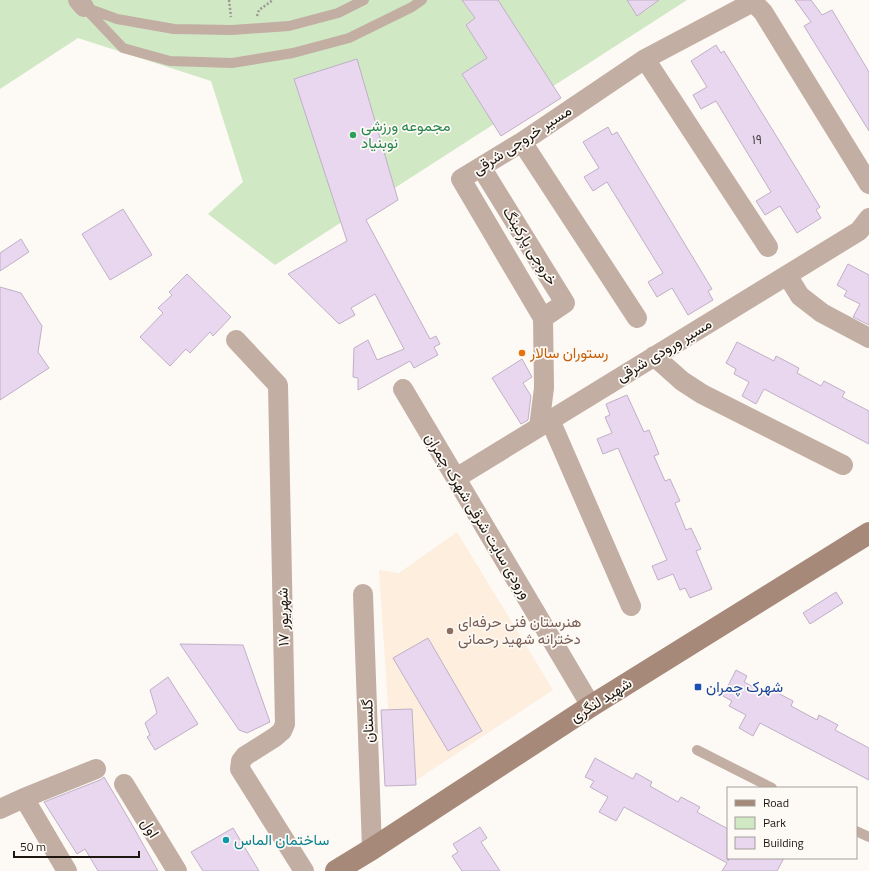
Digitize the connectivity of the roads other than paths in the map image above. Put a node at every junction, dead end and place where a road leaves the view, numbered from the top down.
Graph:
1 (364, 0) edge
2 (422, 0) edge
3 (81, 3) edge
4 (645, 59) junction
5 (522, 142) junction
6 (480, 167) junction
7 (869, 184) edge
8 (869, 218) edge
9 (768, 247) dead end
10 (787, 275) junction
11 (543, 318) junction
12 (637, 318) dead end
13 (869, 338) edge
14 (236, 340) dead end
15 (654, 356) junction
16 (403, 389) dead end
17 (545, 423) junction
18 (843, 465) dead end
19 (456, 478) junction
20 (869, 533) edge
21 (363, 594) dead end
22 (631, 606) dead end
23 (591, 706) junction
24 (697, 750) dead end
25 (96, 769) dead end
26 (124, 784) dead end
27 (770, 787) edge
28 (24, 798) junction
29 (0, 808) edge
30 (857, 831) edge
31 (869, 837) edge
32 (372, 849) junction
33 (67, 871) edge
34 (177, 871) edge
35 (304, 871) edge
36 (336, 871) edge

1 - 3 lane
2 - 3 lane
4 - 5 street, مسیر خروجی شرقی
4 - 7 street, مسیر خروجی شرقی
4 - 9 street
5 - 6 street, مسیر خروجی شرقی
5 - 12 street
6 - 11 street, مسیر خروجی شرقی
6 - 11 street, خروجی پارکینگ
8 - 10 street, مسیر ورودی شرقی
10 - 13 street
10 - 15 street, مسیر ورودی شرقی
11 - 17 street, مسیر خروجی شرقی
14 - 35 street, ۱۷ شهریور
15 - 17 street, مسیر ورودی شرقی
15 - 18 street
16 - 19 street, ورودی سایت شرقی شهرک چمران
17 - 19 street, مسیر ورودی شرقی
17 - 22 street
19 - 23 street, ورودی سایت شرقی شهرک چمران
20 - 23 main road, شهید لنگری
21 - 32 street, گلستان
23 - 32 main road, شهید لنگری
24 - 27 lane
25 - 28 street
26 - 34 street, اول
28 - 29 street
28 - 33 street
30 - 31 lane
32 - 36 main road, شهید لنگری

